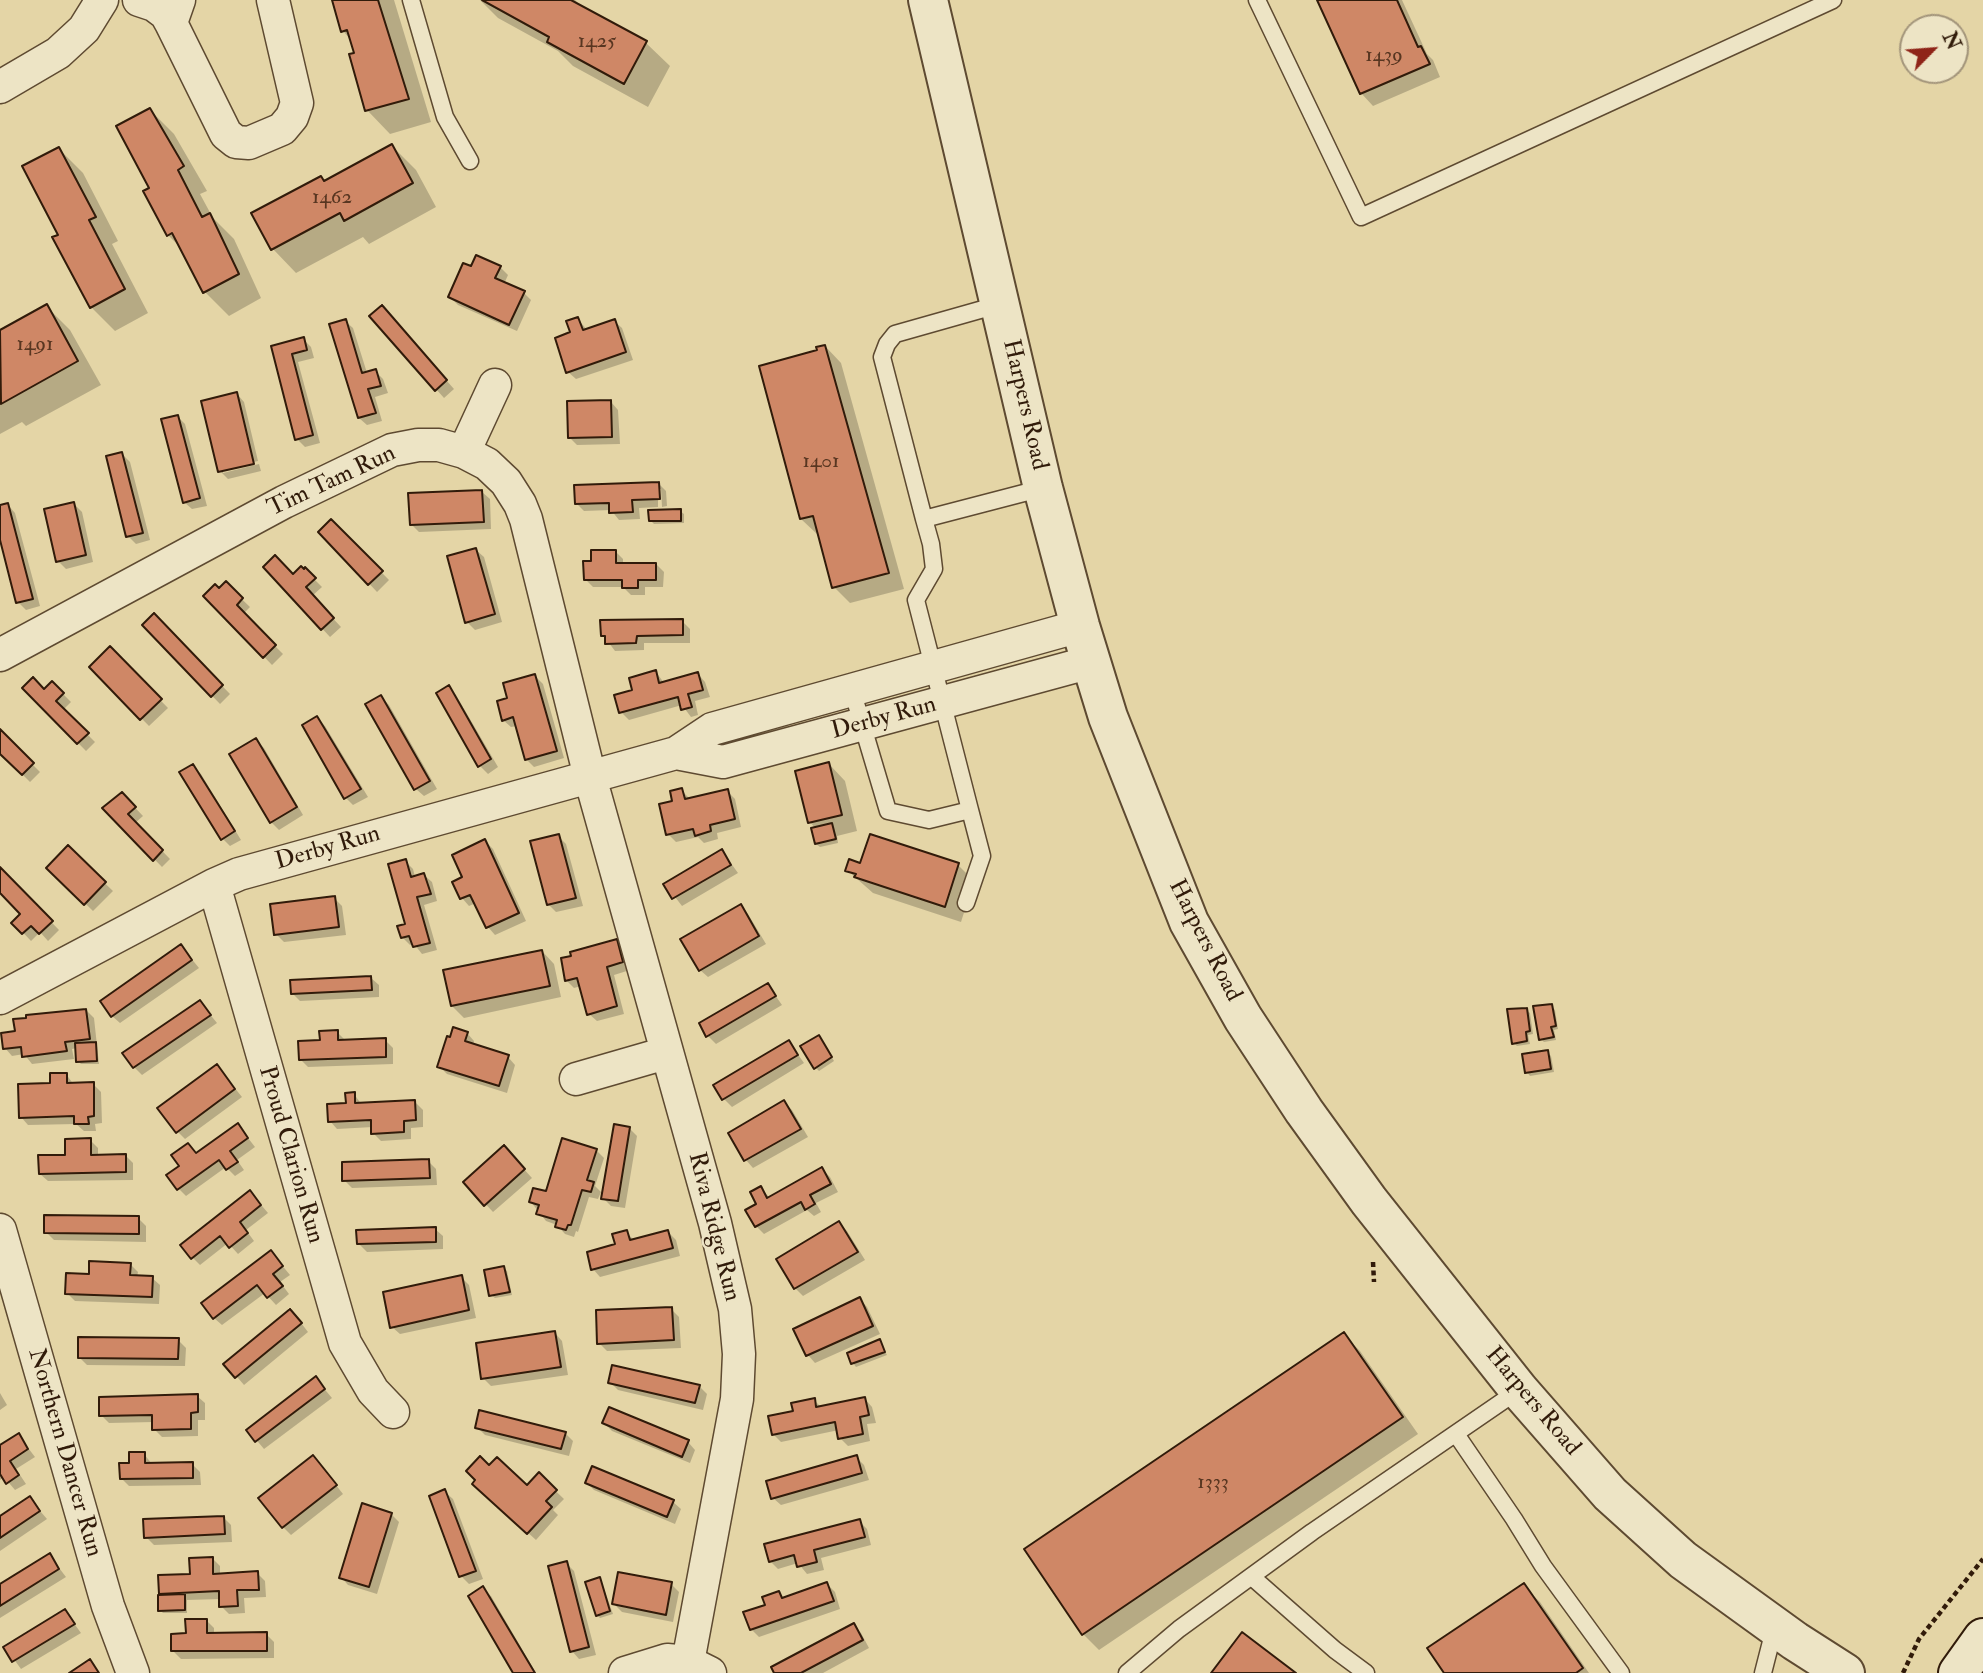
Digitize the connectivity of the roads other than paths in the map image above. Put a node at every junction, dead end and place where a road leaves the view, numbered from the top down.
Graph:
1 (102, 0) edge
2 (139, 0) edge
3 (273, 0) edge
4 (411, 0) edge
5 (928, 0) edge
6 (1258, 0) edge
7 (1833, 0) edge
8 (175, 12) edge
9 (0, 87) edge
10 (470, 160) dead end
11 (1000, 304) junction
12 (495, 385) dead end
13 (464, 452) junction
14 (1043, 488) junction
15 (924, 519) junction
16 (1080, 626) junction
17 (0, 655) edge
18 (1091, 662) junction
19 (932, 667) junction
20 (852, 690) junction
21 (942, 703) junction
22 (862, 725) junction
23 (676, 753) junction
24 (590, 776) junction
25 (970, 810) junction
26 (214, 885) junction
27 (966, 904) dead end
28 (0, 998) edge
29 (666, 1053) junction
30 (576, 1079) dead end
31 (0, 1230) edge
32 (1519, 1390) junction
33 (393, 1412) dead end
34 (1456, 1434) junction
35 (1252, 1577) junction
36 (1775, 1626) junction
37 (1983, 1638) edge
38 (699, 1668) edge
39 (134, 1673) edge
40 (625, 1673) edge
41 (1127, 1673) edge
42 (1366, 1673) edge
43 (1621, 1673) edge
44 (1763, 1673) edge
45 (1845, 1673) edge
46 (1958, 1673) edge

1 - 9 street
2 - 8 street
3 - 8 street
4 - 10 lane
5 - 11 street, Harpers Road
6 - 7 lane
11 - 14 street, Harpers Road
11 - 15 lane
12 - 13 street
13 - 17 street, Tim Tam Run
13 - 24 street, Tim Tam Run
14 - 15 lane
14 - 16 street, Harpers Road
15 - 19 lane
16 - 18 street, Harpers Road
16 - 19 street, Derby Run
18 - 21 street, Derby Run
18 - 32 street, Harpers Road
19 - 20 street, Derby Run
19 - 21 lane
20 - 22 lane
20 - 23 street, Derby Run
21 - 22 street, Derby Run
21 - 25 lane
22 - 23 street, Derby Run
22 - 25 lane
23 - 24 street, Derby Run
24 - 26 street, Derby Run
24 - 29 street, Riva Ridge Run
25 - 27 lane
26 - 28 street, Derby Run
26 - 33 street, Proud Clarion Run
29 - 30 street
29 - 38 street, Riva Ridge Run
31 - 39 street, Northern Dancer Run
32 - 34 lane
32 - 36 street, Harpers Road
34 - 35 lane
34 - 43 lane
35 - 41 lane
35 - 42 lane
36 - 44 lane
36 - 45 street, Harpers Road
37 - 46 street
38 - 40 street

